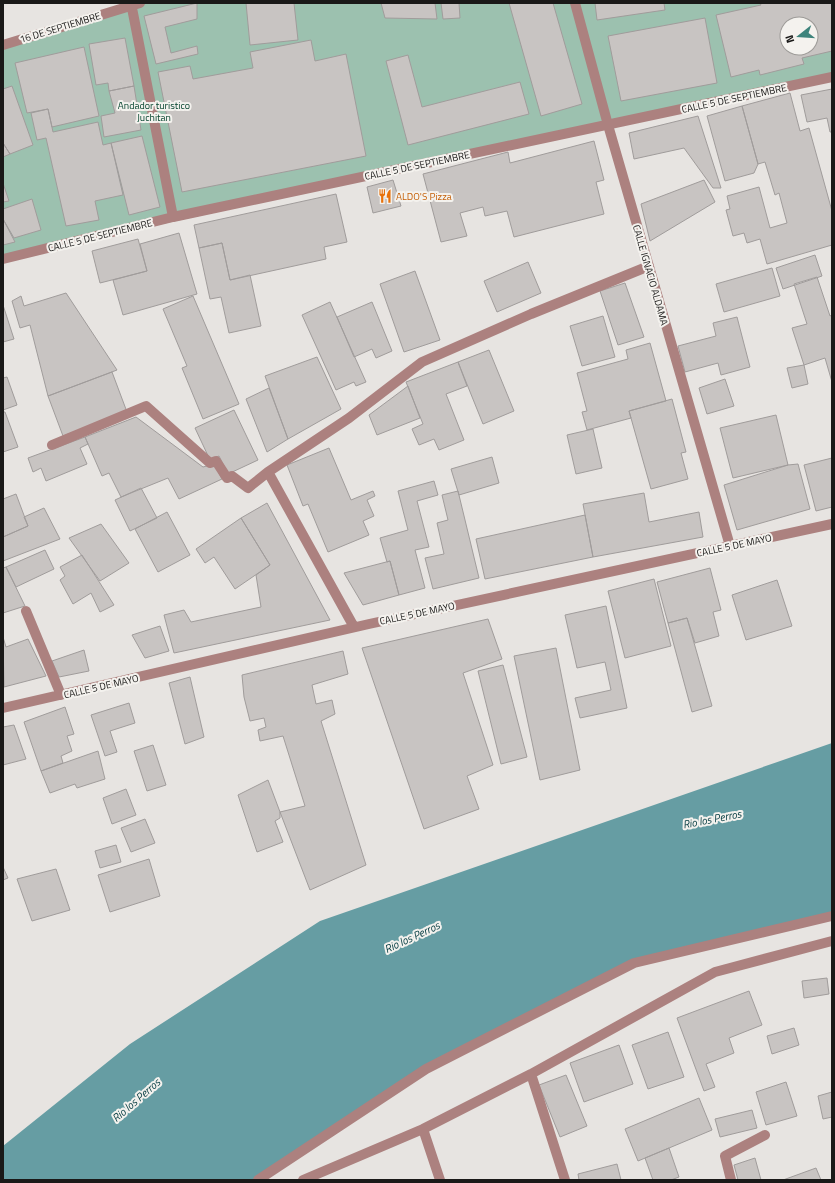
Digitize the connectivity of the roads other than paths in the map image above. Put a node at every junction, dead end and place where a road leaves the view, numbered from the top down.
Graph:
1 (575, 3) edge
2 (134, 4) edge
3 (3, 45) edge
4 (832, 77) edge
5 (608, 125) junction
6 (173, 217) junction
7 (3, 259) edge
8 (649, 266) junction
9 (52, 445) dead end
10 (268, 472) junction
11 (832, 524) edge
12 (730, 546) junction
13 (26, 611) dead end
14 (354, 627) junction
15 (61, 695) junction
16 (3, 708) edge
17 (832, 916) edge
18 (832, 942) edge
19 (530, 1074) junction
20 (423, 1129) junction
21 (764, 1135) dead end
22 (258, 1180) edge
23 (303, 1180) edge
24 (440, 1180) edge
25 (566, 1180) edge
26 (731, 1180) edge

1 - 5 street, CALLE IGNACIO ALDAMA
2 - 3 street, 16 DE SEPTIEMBRE
2 - 6 street
4 - 5 street, CALLE 5 DE SEPTIEMBRE
5 - 6 street, CALLE 5 DE SEPTIEMBRE
5 - 8 street, CALLE IGNACIO ALDAMA
6 - 7 street, CALLE 5 DE SEPTIEMBRE
8 - 10 street
8 - 12 street, CALLE IGNACIO ALDAMA
9 - 10 street
10 - 14 street
11 - 12 street, CALLE 5 DE MAYO
12 - 14 street, CALLE 5 DE MAYO
13 - 15 street
14 - 15 street, CALLE 5 DE MAYO
15 - 16 street, CALLE 5 DE MAYO
17 - 22 street
18 - 19 street
19 - 20 street
19 - 25 street
20 - 23 street
20 - 24 street
21 - 26 street

